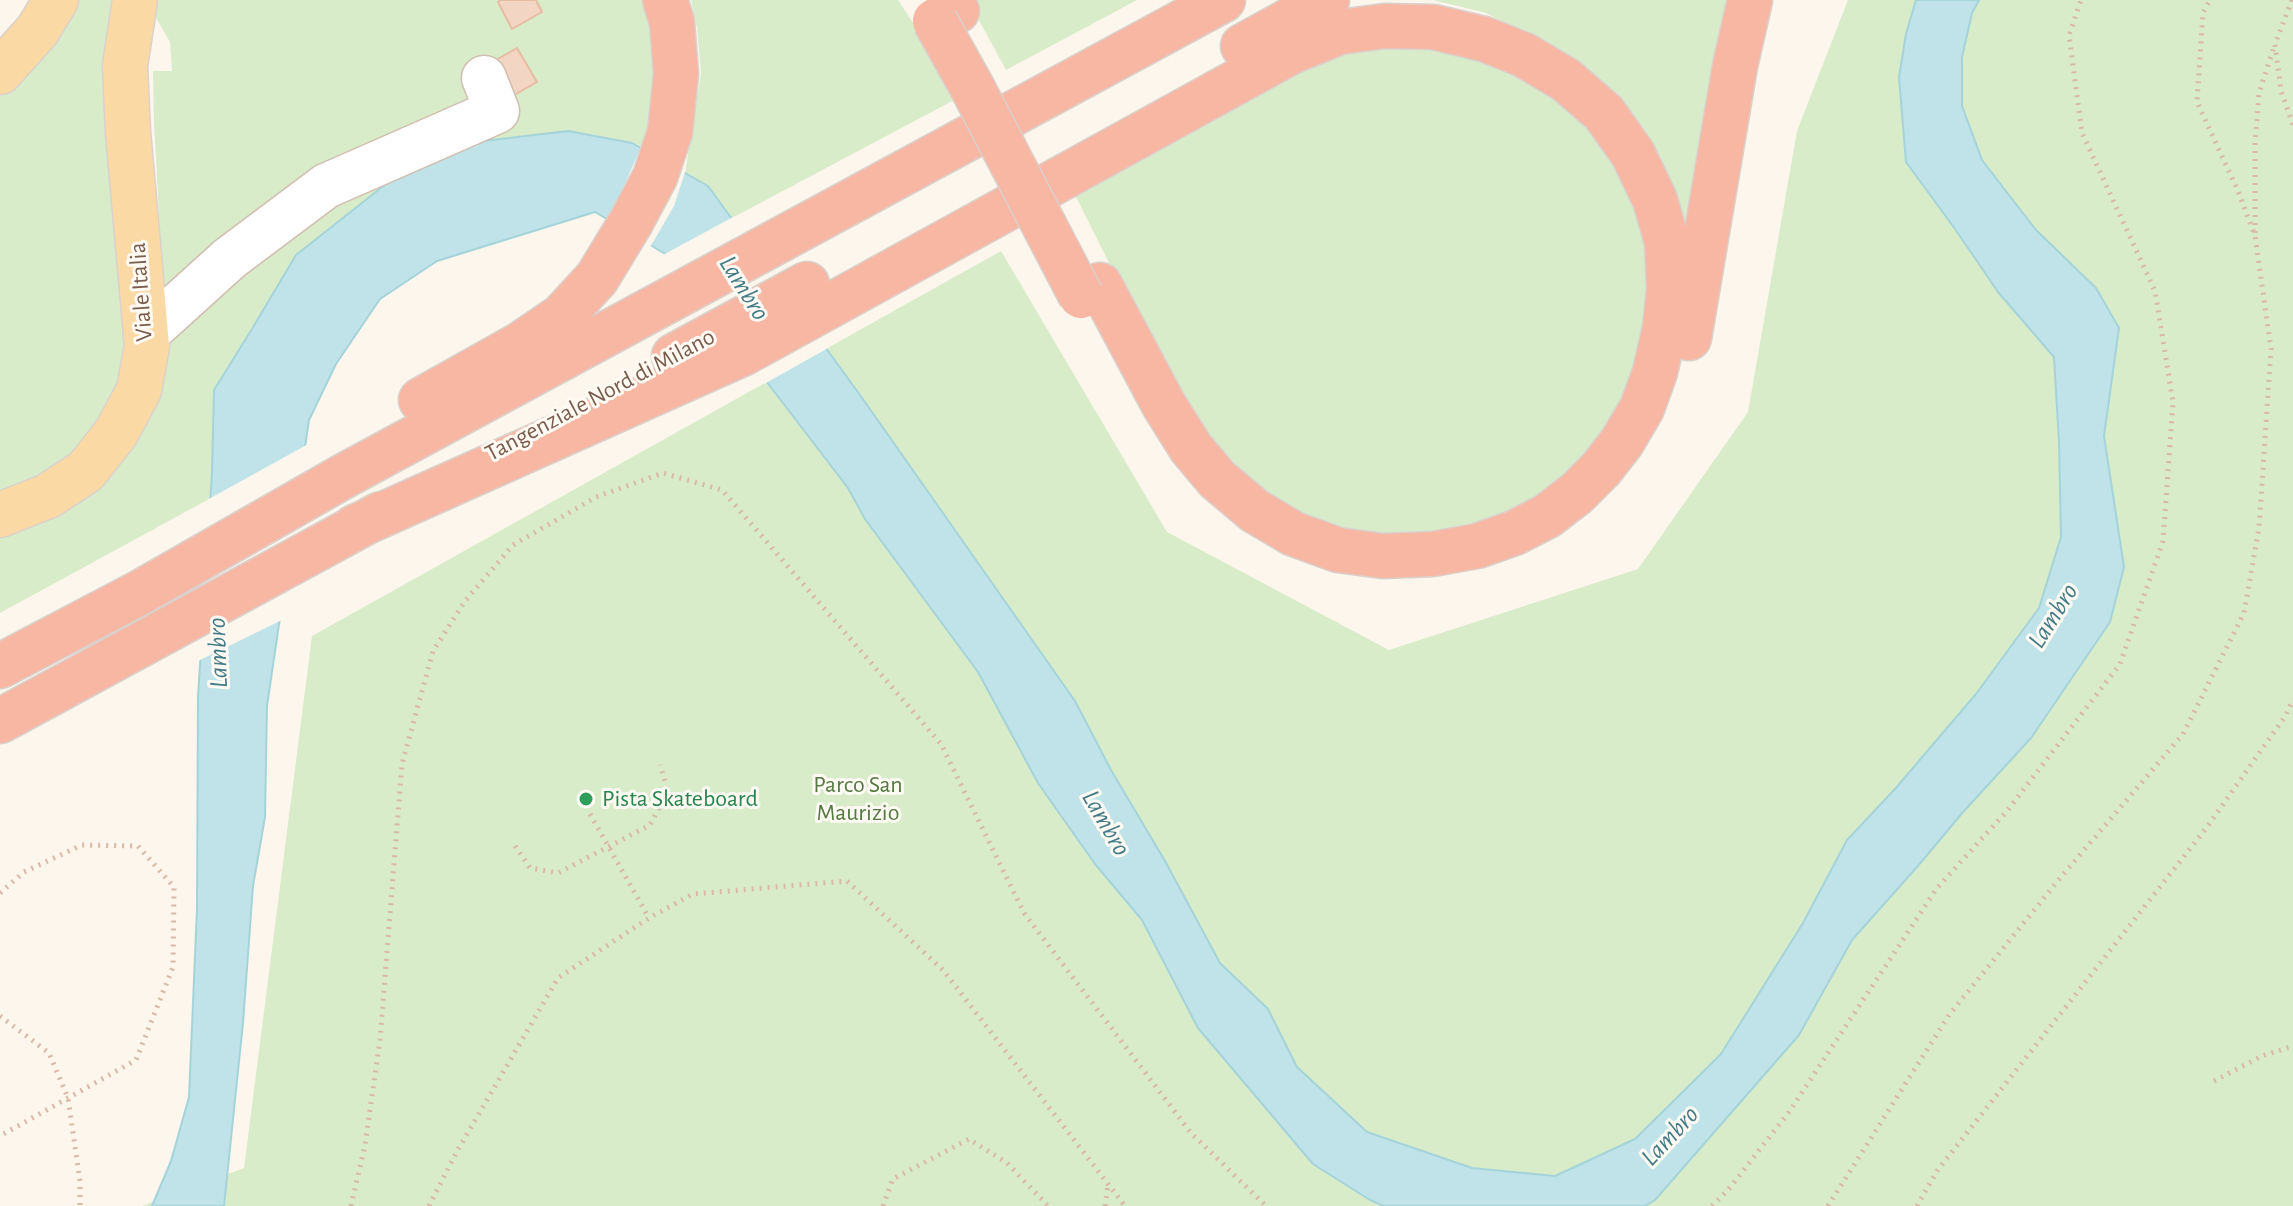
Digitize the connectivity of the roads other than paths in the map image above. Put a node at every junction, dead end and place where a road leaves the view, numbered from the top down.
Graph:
1 (56, 0) edge
2 (135, 0) edge
3 (665, 0) edge
4 (1223, 0) edge
5 (1327, 0) edge
6 (1750, 0) edge
7 (941, 8) edge
8 (0, 72) edge
9 (484, 78) dead end
10 (829, 288) junction
11 (1090, 291) junction
12 (146, 334) junction
13 (338, 462) junction
14 (0, 515) edge
15 (131, 583) junction
16 (0, 654) edge
17 (0, 666) edge
18 (0, 721) edge

1 - 8 main road
2 - 12 main road, Viale Italia
3 - 13 highway
4 - 13 highway, Tangenziale Nord di Milano
5 - 10 highway
6 - 11 highway
7 - 11 highway
9 - 12 lane
10 - 11 highway
10 - 18 highway
12 - 14 main road, Viale Italia
13 - 15 highway, Tangenziale Nord di Milano
15 - 16 highway
15 - 17 highway, Tangenziale Nord di Milano

